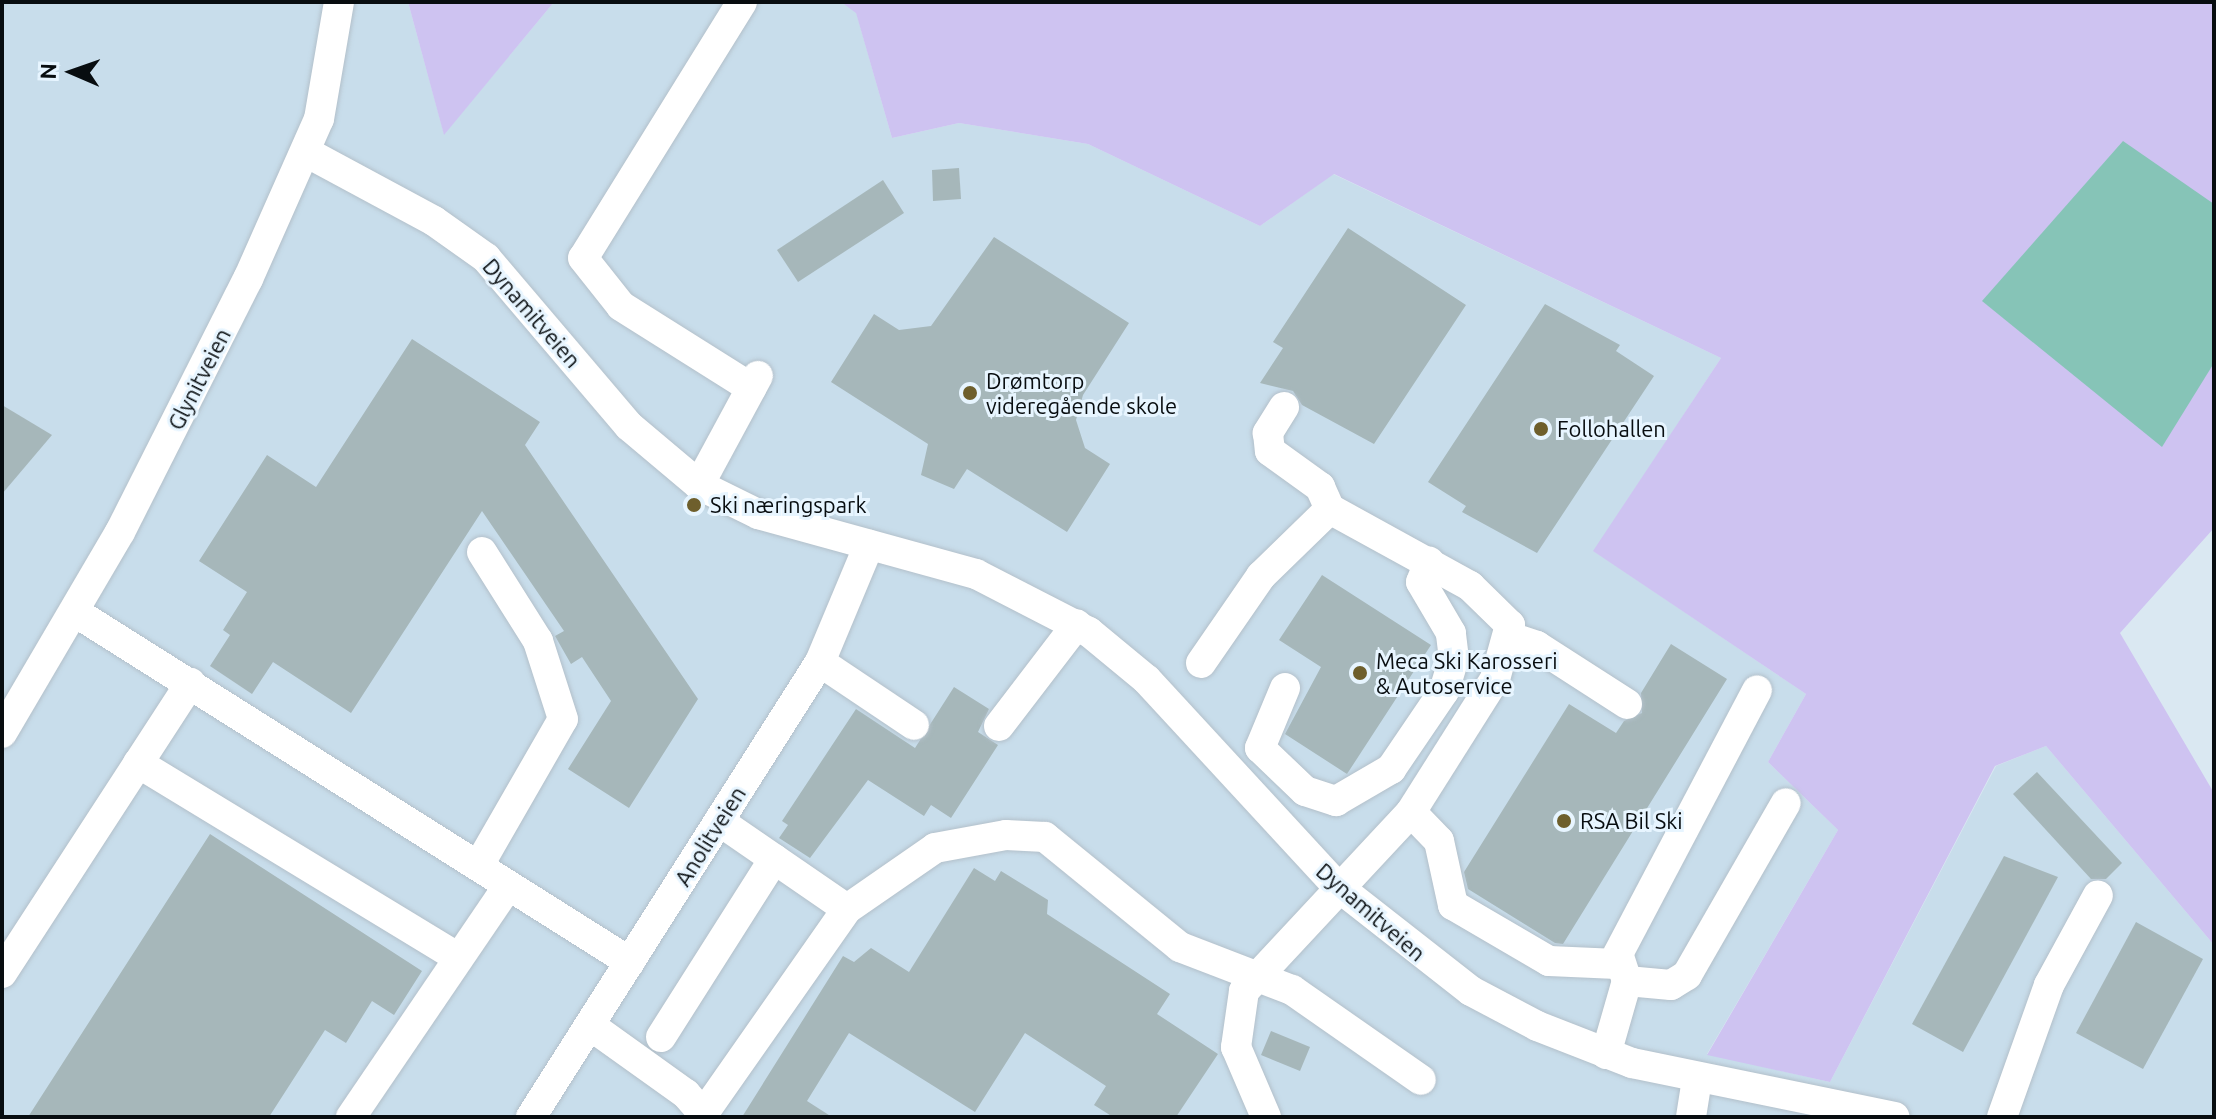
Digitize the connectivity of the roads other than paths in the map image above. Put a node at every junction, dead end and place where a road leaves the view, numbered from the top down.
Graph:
1 (339, 2) edge
2 (742, 2) edge
3 (306, 152) junction
4 (1284, 407) dead end
5 (699, 485) junction
6 (1330, 509) junction
7 (869, 545) junction
8 (482, 552) dead end
9 (1429, 562) junction
10 (75, 612) junction
11 (1077, 624) junction
12 (1510, 637) junction
13 (820, 662) junction
14 (1201, 663) dead end
15 (190, 683) junction
16 (1285, 688) dead end
17 (1757, 690) dead end
18 (1627, 704) dead end
19 (914, 725) dead end
20 (999, 726) dead end
21 (2, 733) edge
22 (1407, 750) junction
23 (138, 763) junction
24 (1438, 770) junction
25 (1786, 803) dead end
26 (1411, 812) junction
27 (719, 821) junction
28 (774, 859) junction
29 (479, 865) junction
30 (508, 886) junction
31 (1337, 886) junction
32 (2098, 895) dead end
33 (847, 909) junction
34 (457, 957) junction
35 (630, 962) junction
36 (1622, 972) junction
37 (2, 973) edge
38 (1256, 973) junction
39 (591, 1026) junction
40 (661, 1037) dead end
41 (1606, 1054) junction
42 (1697, 1079) junction
43 (1421, 1080) dead end
44 (705, 1115) edge
45 (351, 1117) edge
46 (531, 1117) edge
47 (1266, 1117) edge
48 (1691, 1117) edge
49 (1895, 1117) edge
50 (2002, 1117) edge

1 - 3 street, Glynitveien
2 - 5 street
3 - 5 street, Dynamitveien
3 - 10 street, Glynitveien
4 - 6 street
5 - 7 street, Dynamitveien
6 - 9 street
6 - 14 street
7 - 11 street, Dynamitveien
7 - 13 street, Anolitveien
8 - 29 street
9 - 12 street
9 - 22 street
10 - 15 street
10 - 21 street, Glynitveien
11 - 20 street
11 - 31 street, Dynamitveien
12 - 18 street
12 - 24 street
13 - 19 street
13 - 27 street, Anolitveien
15 - 23 street
15 - 29 street
16 - 22 street
17 - 36 street
22 - 24 street
23 - 34 street
23 - 37 street
24 - 26 street
25 - 36 street
26 - 31 street
26 - 36 street
27 - 28 street
27 - 35 street, Anolitveien
28 - 33 street
28 - 40 street
29 - 30 street
30 - 34 street
30 - 35 street
31 - 38 street
31 - 41 street, Dynamitveien
32 - 50 street
33 - 38 street
33 - 44 street
34 - 45 street
35 - 39 street, Anolitveien
36 - 41 street
38 - 43 street
38 - 47 street
39 - 44 street
39 - 46 street, Anolitveien
41 - 42 street, Dynamitveien
42 - 48 street
42 - 49 street, Dynamitveien

